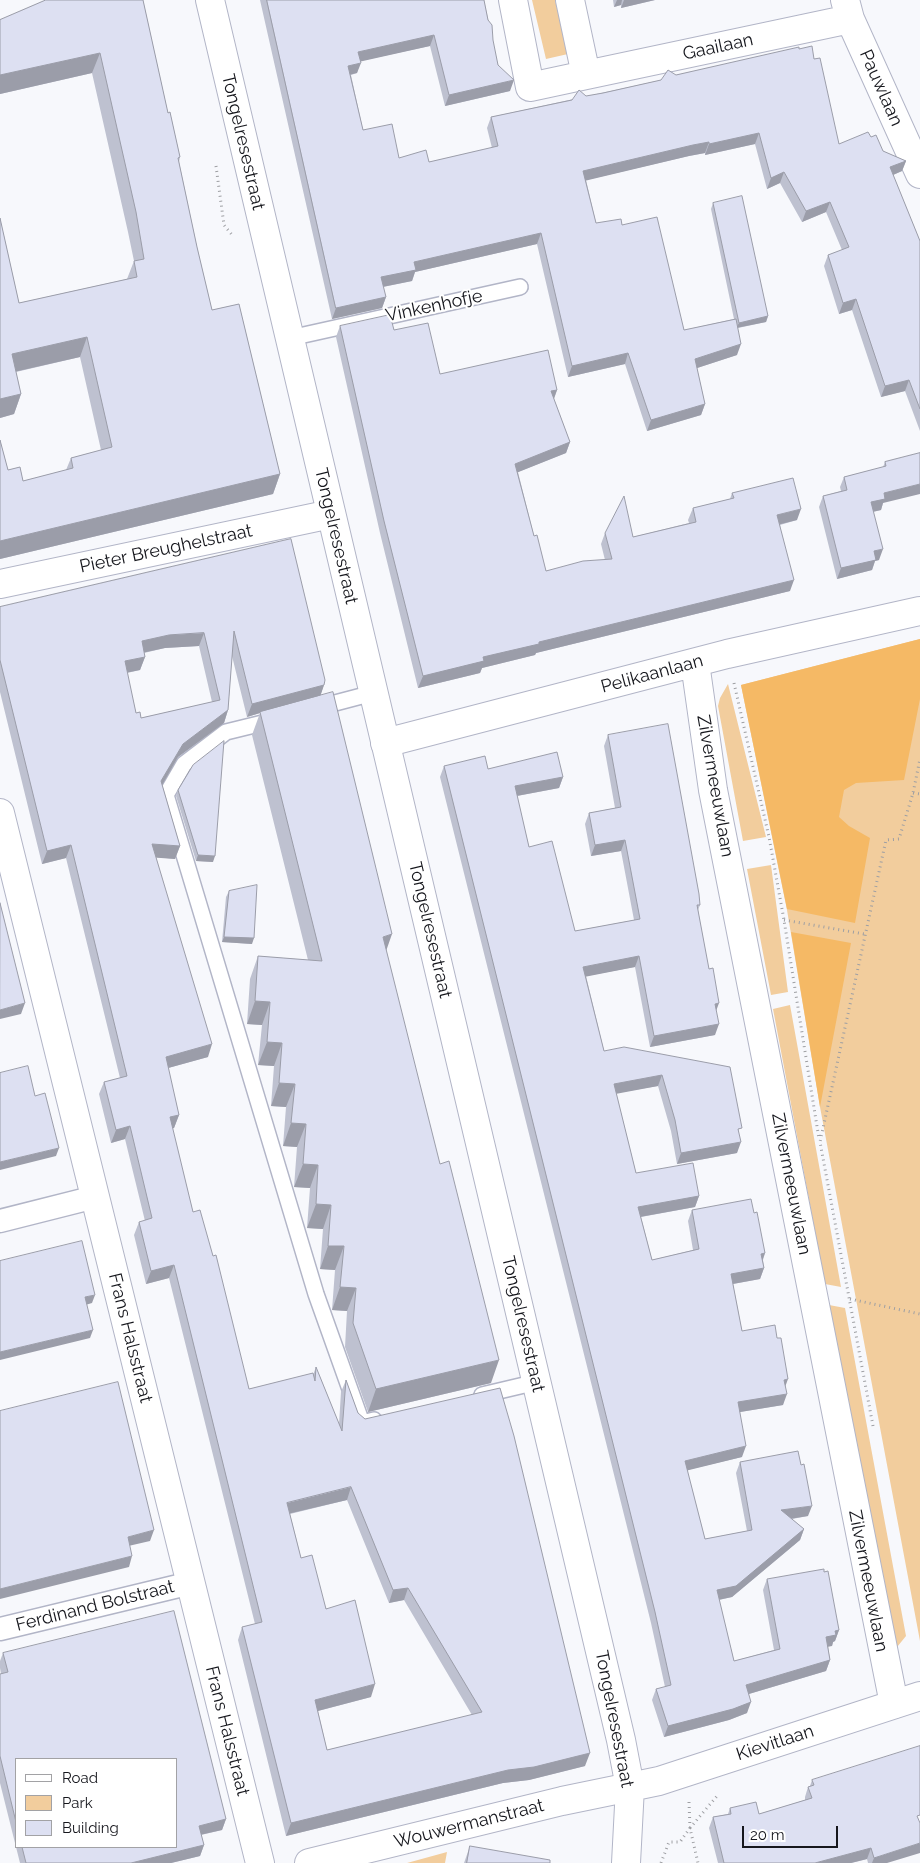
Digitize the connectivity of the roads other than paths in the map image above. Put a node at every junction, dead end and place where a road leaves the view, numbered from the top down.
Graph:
1 (210, 0) edge
2 (512, 0) edge
3 (570, 0) edge
4 (847, 10) edge
5 (586, 75) junction
6 (920, 174) edge
7 (520, 287) dead end
8 (290, 338) junction
9 (331, 514) junction
10 (0, 584) edge
11 (920, 611) edge
12 (695, 662) junction
13 (373, 693) junction
14 (385, 743) junction
15 (0, 813) edge
16 (95, 1197) junction
17 (0, 1221) edge
18 (537, 1382) junction
19 (471, 1398) edge
20 (389, 1417) edge
21 (191, 1583) junction
22 (0, 1629) edge
23 (920, 1696) edge
24 (894, 1704) junction
25 (630, 1787) junction
26 (260, 1863) edge
27 (309, 1863) edge
28 (626, 1863) edge

1 - 8 street, Tongelresestraat
2 - 5 street, Gaailaan
3 - 5 street
4 - 5 street, Gaailaan
4 - 6 street, Pauwlaan
7 - 8 lane, Vinkenhofje
8 - 9 street, Tongelresestraat
9 - 10 street, Pieter Breughelstraat
9 - 13 street, Tongelresestraat
11 - 12 street, Pelikaanlaan
12 - 14 street, Pelikaanlaan
12 - 24 street, Zilvermeeuwlaan
13 - 14 street, Tongelresestraat
13 - 20 lane
14 - 18 street, Tongelresestraat
15 - 16 street, Frans Halsstraat
16 - 17 street
16 - 21 street, Frans Halsstraat
18 - 19 lane
18 - 25 street, Tongelresestraat
21 - 22 street, Ferdinand Bolstraat
21 - 26 street, Frans Halsstraat
23 - 24 street, Kievitlaan
24 - 25 street, Kievitlaan
25 - 27 street, Wouwermanstraat
25 - 28 street, Tongelresestraat

